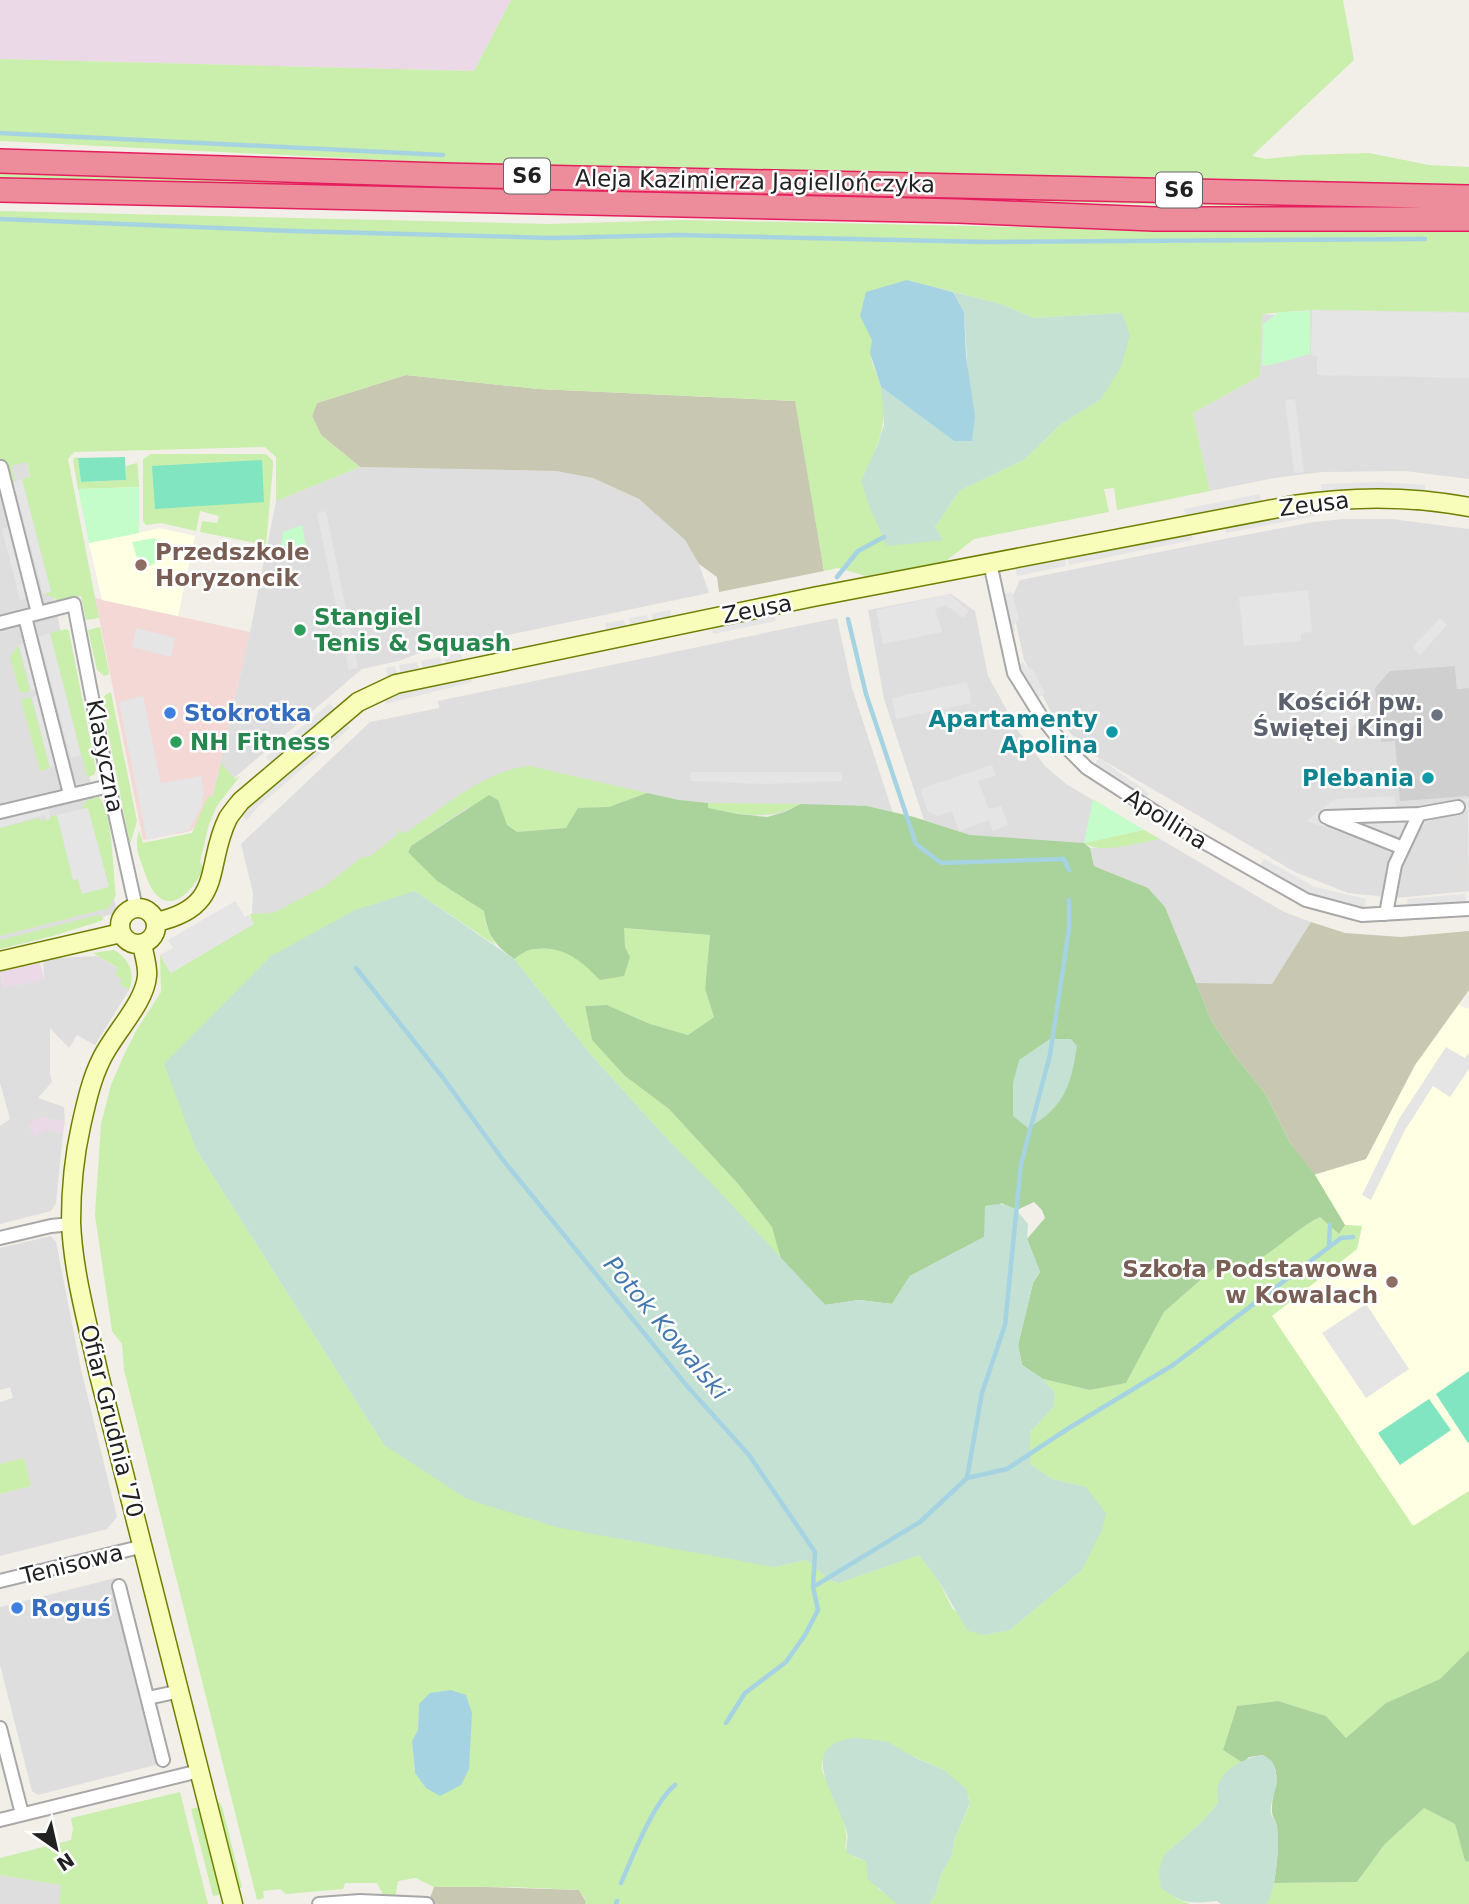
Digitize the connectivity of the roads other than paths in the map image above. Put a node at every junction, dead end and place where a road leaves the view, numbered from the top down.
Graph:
1 (0, 161) edge
2 (0, 190) edge
3 (1469, 197) edge
4 (1469, 219) edge
5 (1, 467) edge
6 (1469, 507) edge
7 (990, 563) junction
8 (32, 615) junction
9 (0, 623) edge
10 (109, 786) junction
11 (70, 794) junction
12 (1458, 807) dead end
13 (0, 812) edge
14 (1419, 814) junction
15 (1403, 849) junction
16 (136, 908) junction
17 (1469, 909) edge
18 (1386, 914) junction
19 (156, 922) junction
20 (121, 933) junction
21 (142, 944) junction
22 (0, 961) edge
23 (71, 1224) junction
24 (0, 1238) edge
25 (144, 1546) junction
26 (0, 1581) edge
27 (119, 1586) dead end
28 (180, 1691) junction
29 (148, 1698) junction
30 (0, 1728) edge
31 (163, 1760) dead end
32 (199, 1770) junction
33 (22, 1814) junction
34 (0, 1821) edge
35 (233, 1904) edge
36 (319, 1904) edge
37 (427, 1904) edge

1 - 3 highway, Aleja Kazimierza Jagiellończyka / S6
2 - 4 highway, Aleja Kazimierza Jagiellończyka / S6
5 - 8 street
6 - 7 street, Zeusa
7 - 18 street, Apollina
7 - 19 street, Zeusa
8 - 9 street
8 - 10 street, Klasyczna
8 - 11 street
10 - 11 street
10 - 16 street, Klasyczna
11 - 13 street
12 - 14 street
14 - 15 street
14 - 15 street
15 - 18 street
16 - 19 street
16 - 20 street
17 - 18 street, Apollina
19 - 21 street
20 - 21 street
20 - 22 street
21 - 23 street, Ofiar Grudnia '70
23 - 24 street
23 - 25 street, Ofiar Grudnia '70
25 - 26 street, Tenisowa
25 - 28 street, Ofiar Grudnia '70
27 - 29 street
28 - 29 street
28 - 32 street, Ofiar Grudnia '70
29 - 31 street
30 - 33 street
32 - 33 street
32 - 35 street, Ofiar Grudnia '70
33 - 34 street
36 - 37 street

